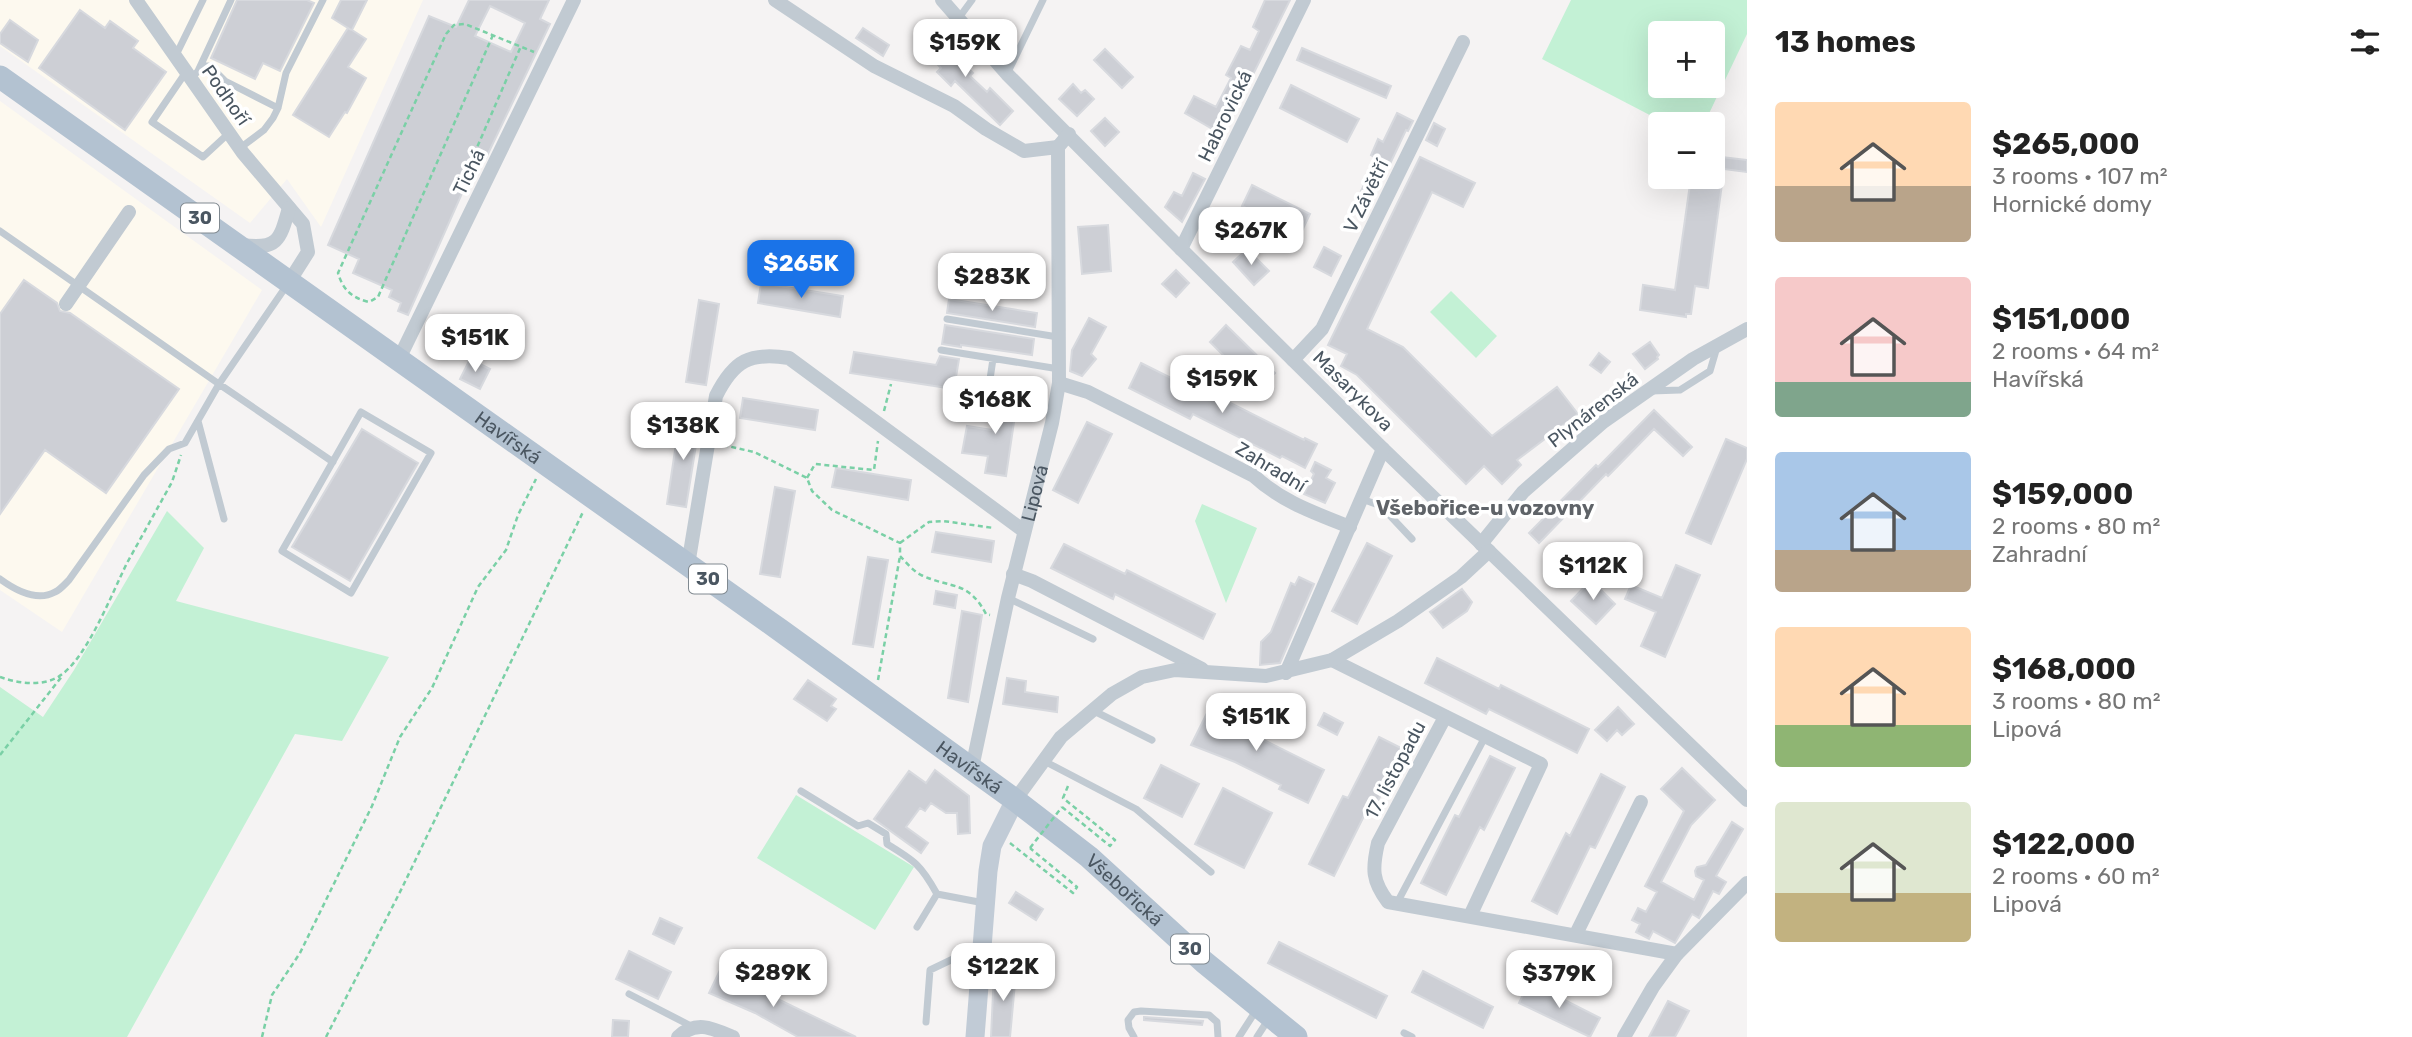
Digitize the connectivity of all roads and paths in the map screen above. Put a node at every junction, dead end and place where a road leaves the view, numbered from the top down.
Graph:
1 (136, 0) edge
2 (203, 0) edge
3 (230, 0) edge
4 (323, 0) edge
5 (574, 0) edge
6 (775, 0) edge
7 (942, 0) edge
8 (972, 0) edge
9 (1043, 0) edge
10 (1304, 0) edge
11 (958, 20) junction
12 (493, 36) junction
13 (1462, 41) dead end
14 (521, 46) junction
15 (176, 56) junction
16 (547, 57) junction
17 (201, 66) junction
18 (1007, 74) junction
19 (189, 75) junction
20 (0, 77) edge
21 (278, 108) junction
22 (229, 133) junction
23 (1069, 135) junction
24 (1058, 147) junction
25 (240, 148) junction
26 (486, 180) junction
27 (289, 208) junction
28 (129, 212) dead end
29 (0, 231) edge
30 (238, 244) junction
31 (1181, 249) junction
32 (289, 282) junction
33 (78, 286) junction
34 (66, 304) dead end
35 (947, 319) dead end
36 (1747, 329) edge
37 (1058, 337) junction
38 (941, 350) dead end
39 (993, 359) junction
40 (1293, 360) junction
41 (398, 361) junction
42 (1059, 376) junction
43 (219, 384) junction
44 (891, 384) dead end
45 (986, 406) dead end
46 (198, 421) junction
47 (880, 426) junction
48 (709, 442) junction
49 (186, 443) junction
50 (1383, 449) junction
51 (332, 462) junction
52 (544, 464) junction
53 (807, 478) junction
54 (590, 496) junction
55 (1361, 499) junction
56 (225, 519) dead end
57 (1008, 521) junction
58 (1350, 527) junction
59 (1024, 531) junction
60 (1412, 539) dead end
61 (900, 543) junction
62 (1485, 548) junction
63 (900, 556) junction
64 (688, 565) junction
65 (1013, 574) junction
66 (0, 579) edge
67 (1008, 598) junction
68 (1003, 618) junction
69 (1093, 639) dead end
70 (1332, 660) junction
71 (67, 670) junction
72 (1207, 671) junction
73 (1286, 673) junction
74 (0, 677) edge
75 (875, 698) junction
76 (1092, 709) junction
77 (1445, 717) junction
78 (1485, 737) junction
79 (1152, 740) dead end
80 (0, 755) edge
81 (1043, 761) junction
82 (972, 768) junction
83 (1072, 775) junction
84 (801, 791) dead end
85 (1015, 800) junction
86 (1747, 800) edge
87 (1641, 802) dead end
88 (1008, 841) dead end
89 (1211, 872) dead end
90 (1747, 883) edge
91 (937, 894) junction
92 (985, 903) junction
93 (1396, 903) junction
94 (1470, 916) junction
95 (917, 927) dead end
96 (1576, 934) junction
97 (982, 946) junction
98 (1677, 954) junction
99 (629, 994) dead end
100 (1263, 1012) junction
101 (926, 1022) dead end
102 (694, 1028) junction
103 (262, 1037) edge
104 (326, 1037) edge
105 (678, 1037) edge
106 (733, 1037) edge
107 (975, 1037) edge
108 (1134, 1037) edge
109 (1218, 1037) edge
110 (1239, 1037) edge
111 (1258, 1037) edge
112 (1295, 1037) edge
113 (1623, 1037) edge

1 - 15 street, Podhoří
2 - 15 lane
3 - 17 lane
4 - 21 lane
5 - 16 street, Tichá
6 - 24 street
7 - 11 street, Masarykova
8 - 11 lane
9 - 18 lane
10 - 31 street, Habrovická
11 - 18 street, Masarykova
12 - 12 path
12 - 14 path
13 - 40 street, V Závětří
14 - 16 path
14 - 26 path
15 - 19 street, Podhoří
16 - 26 street, Tichá
17 - 19 lane
17 - 21 lane
18 - 23 street, Masarykova
19 - 22 street, Podhoří
19 - 22 lane
20 - 30 main road, Havířská / 30
21 - 25 lane
22 - 25 street, Podhoří
23 - 24 street
23 - 31 street, Masarykova
24 - 37 street, Lipová
25 - 27 street, Podhoří
26 - 41 street, Tichá
27 - 30 street
27 - 32 street, Podhoří
28 - 33 street
29 - 33 lane
30 - 32 main road, Havířská / 30
31 - 40 street, Masarykova
32 - 41 main road, Havířská / 30
32 - 43 lane
33 - 34 street
33 - 43 lane
35 - 37 lane
36 - 62 street, Plynárenská
37 - 42 street, Lipová
38 - 39 lane
39 - 42 lane
39 - 45 lane
40 - 50 street, Masarykova
41 - 52 main road, Havířská / 30
42 - 58 street, Zahradní
42 - 59 street, Lipová
43 - 46 lane
43 - 51 lane
44 - 47 path
46 - 49 lane
46 - 56 lane
47 - 48 street
47 - 53 path
47 - 57 street
48 - 53 path
48 - 64 street
49 - 66 lane
49 - 71 path
50 - 55 street
50 - 62 street, Masarykova
51 - 51 lane
52 - 54 main road, Havířská / 30
52 - 103 path
53 - 61 path
54 - 64 main road, Havířská / 30
54 - 104 path
55 - 58 street
55 - 60 lane
57 - 59 street
57 - 61 path
58 - 73 street
59 - 65 street, Lipová
61 - 63 path
62 - 70 street, Plynárenská
62 - 86 street, Masarykova
63 - 68 path
63 - 75 path
64 - 75 main road, Havířská / 30
65 - 67 street, Lipová
65 - 72 street, Plynárenská
67 - 68 street, Lipová
67 - 69 lane
68 - 82 street, Lipová
70 - 73 street, Plynárenská
70 - 77 street
71 - 74 path
71 - 80 path
72 - 73 street, Plynárenská
72 - 76 street, Plynárenská
75 - 82 main road, Havířská / 30
76 - 79 lane
76 - 81 street, Plynárenská
77 - 78 street, 17. listopadu
77 - 93 street, 17. listopadu
78 - 93 lane
78 - 94 street, 17. listopadu
81 - 83 lane
81 - 85 street, Plynárenská
82 - 85 main road, Havířská / 30
83 - 88 path, bridge
83 - 89 lane
84 - 91 lane
85 - 92 street
85 - 100 main road, Všebořická / 30
87 - 96 street
90 - 98 street
91 - 92 lane
91 - 95 lane
92 - 97 street
93 - 94 street
94 - 96 street
96 - 98 street
97 - 101 lane
97 - 107 street
98 - 113 street
99 - 102 lane
100 - 110 lane
100 - 111 lane
100 - 112 main road, Všebořická / 30
102 - 105 street
102 - 106 street
108 - 109 lane

